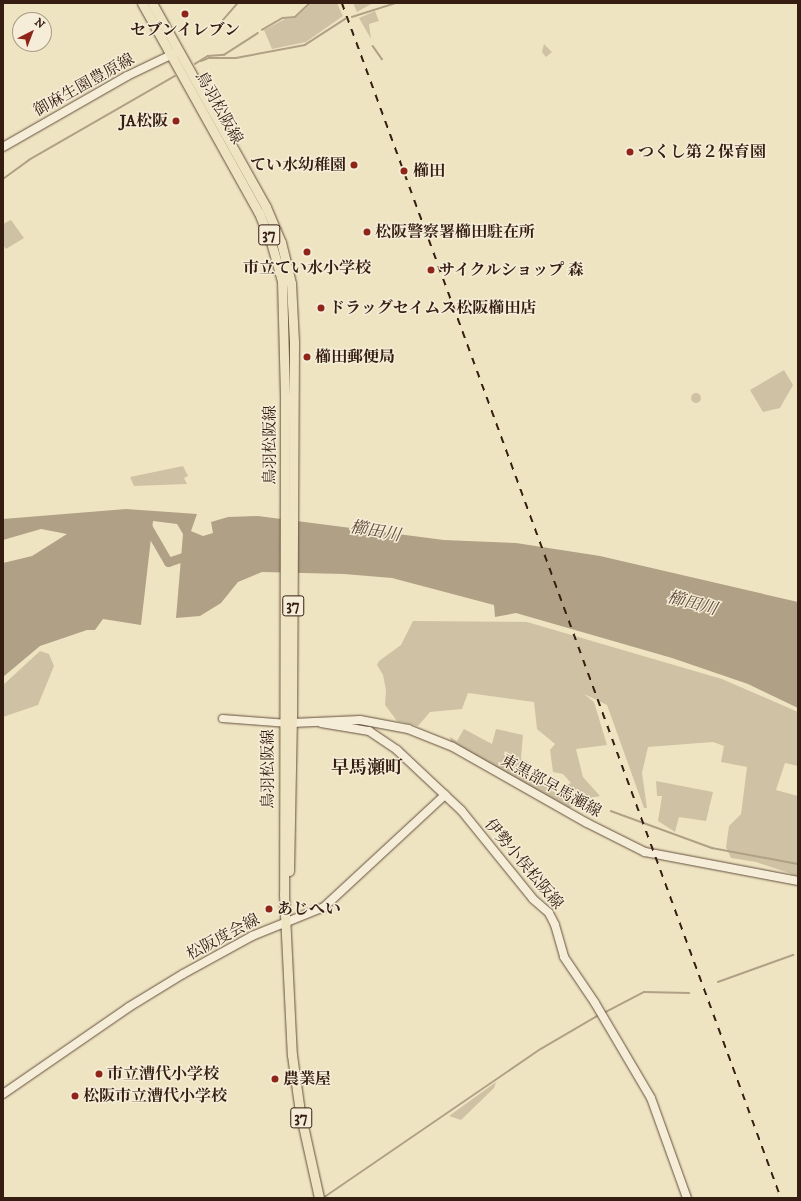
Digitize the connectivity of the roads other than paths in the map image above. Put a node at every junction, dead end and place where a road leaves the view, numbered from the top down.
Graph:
1 (142, 3) edge
2 (152, 3) edge
3 (175, 52) junction
4 (3, 147) edge
5 (222, 718) dead end
6 (288, 719) junction
7 (321, 723) junction
8 (445, 795) junction
9 (798, 881) edge
10 (286, 922) junction
11 (3, 1094) edge
12 (319, 1197) edge
13 (687, 1198) edge

1 - 3 main road, 鳥羽松阪線 / 37
2 - 3 main road, 鳥羽松阪線 / 37
3 - 4 main road, 御麻生園豊原線
3 - 6 main road, 鳥羽松阪線 / 37
5 - 6 street
6 - 7 main road, 東黒部早馬瀬線
6 - 10 main road, 鳥羽松阪線 / 37
7 - 8 main road, 伊勢小俣松阪線
7 - 9 main road, 東黒部早馬瀬線
8 - 10 main road, 松阪度会線
8 - 13 main road, 伊勢小俣松阪線
10 - 11 main road, 松阪度会線
10 - 12 main road, 鳥羽松阪線 / 37

